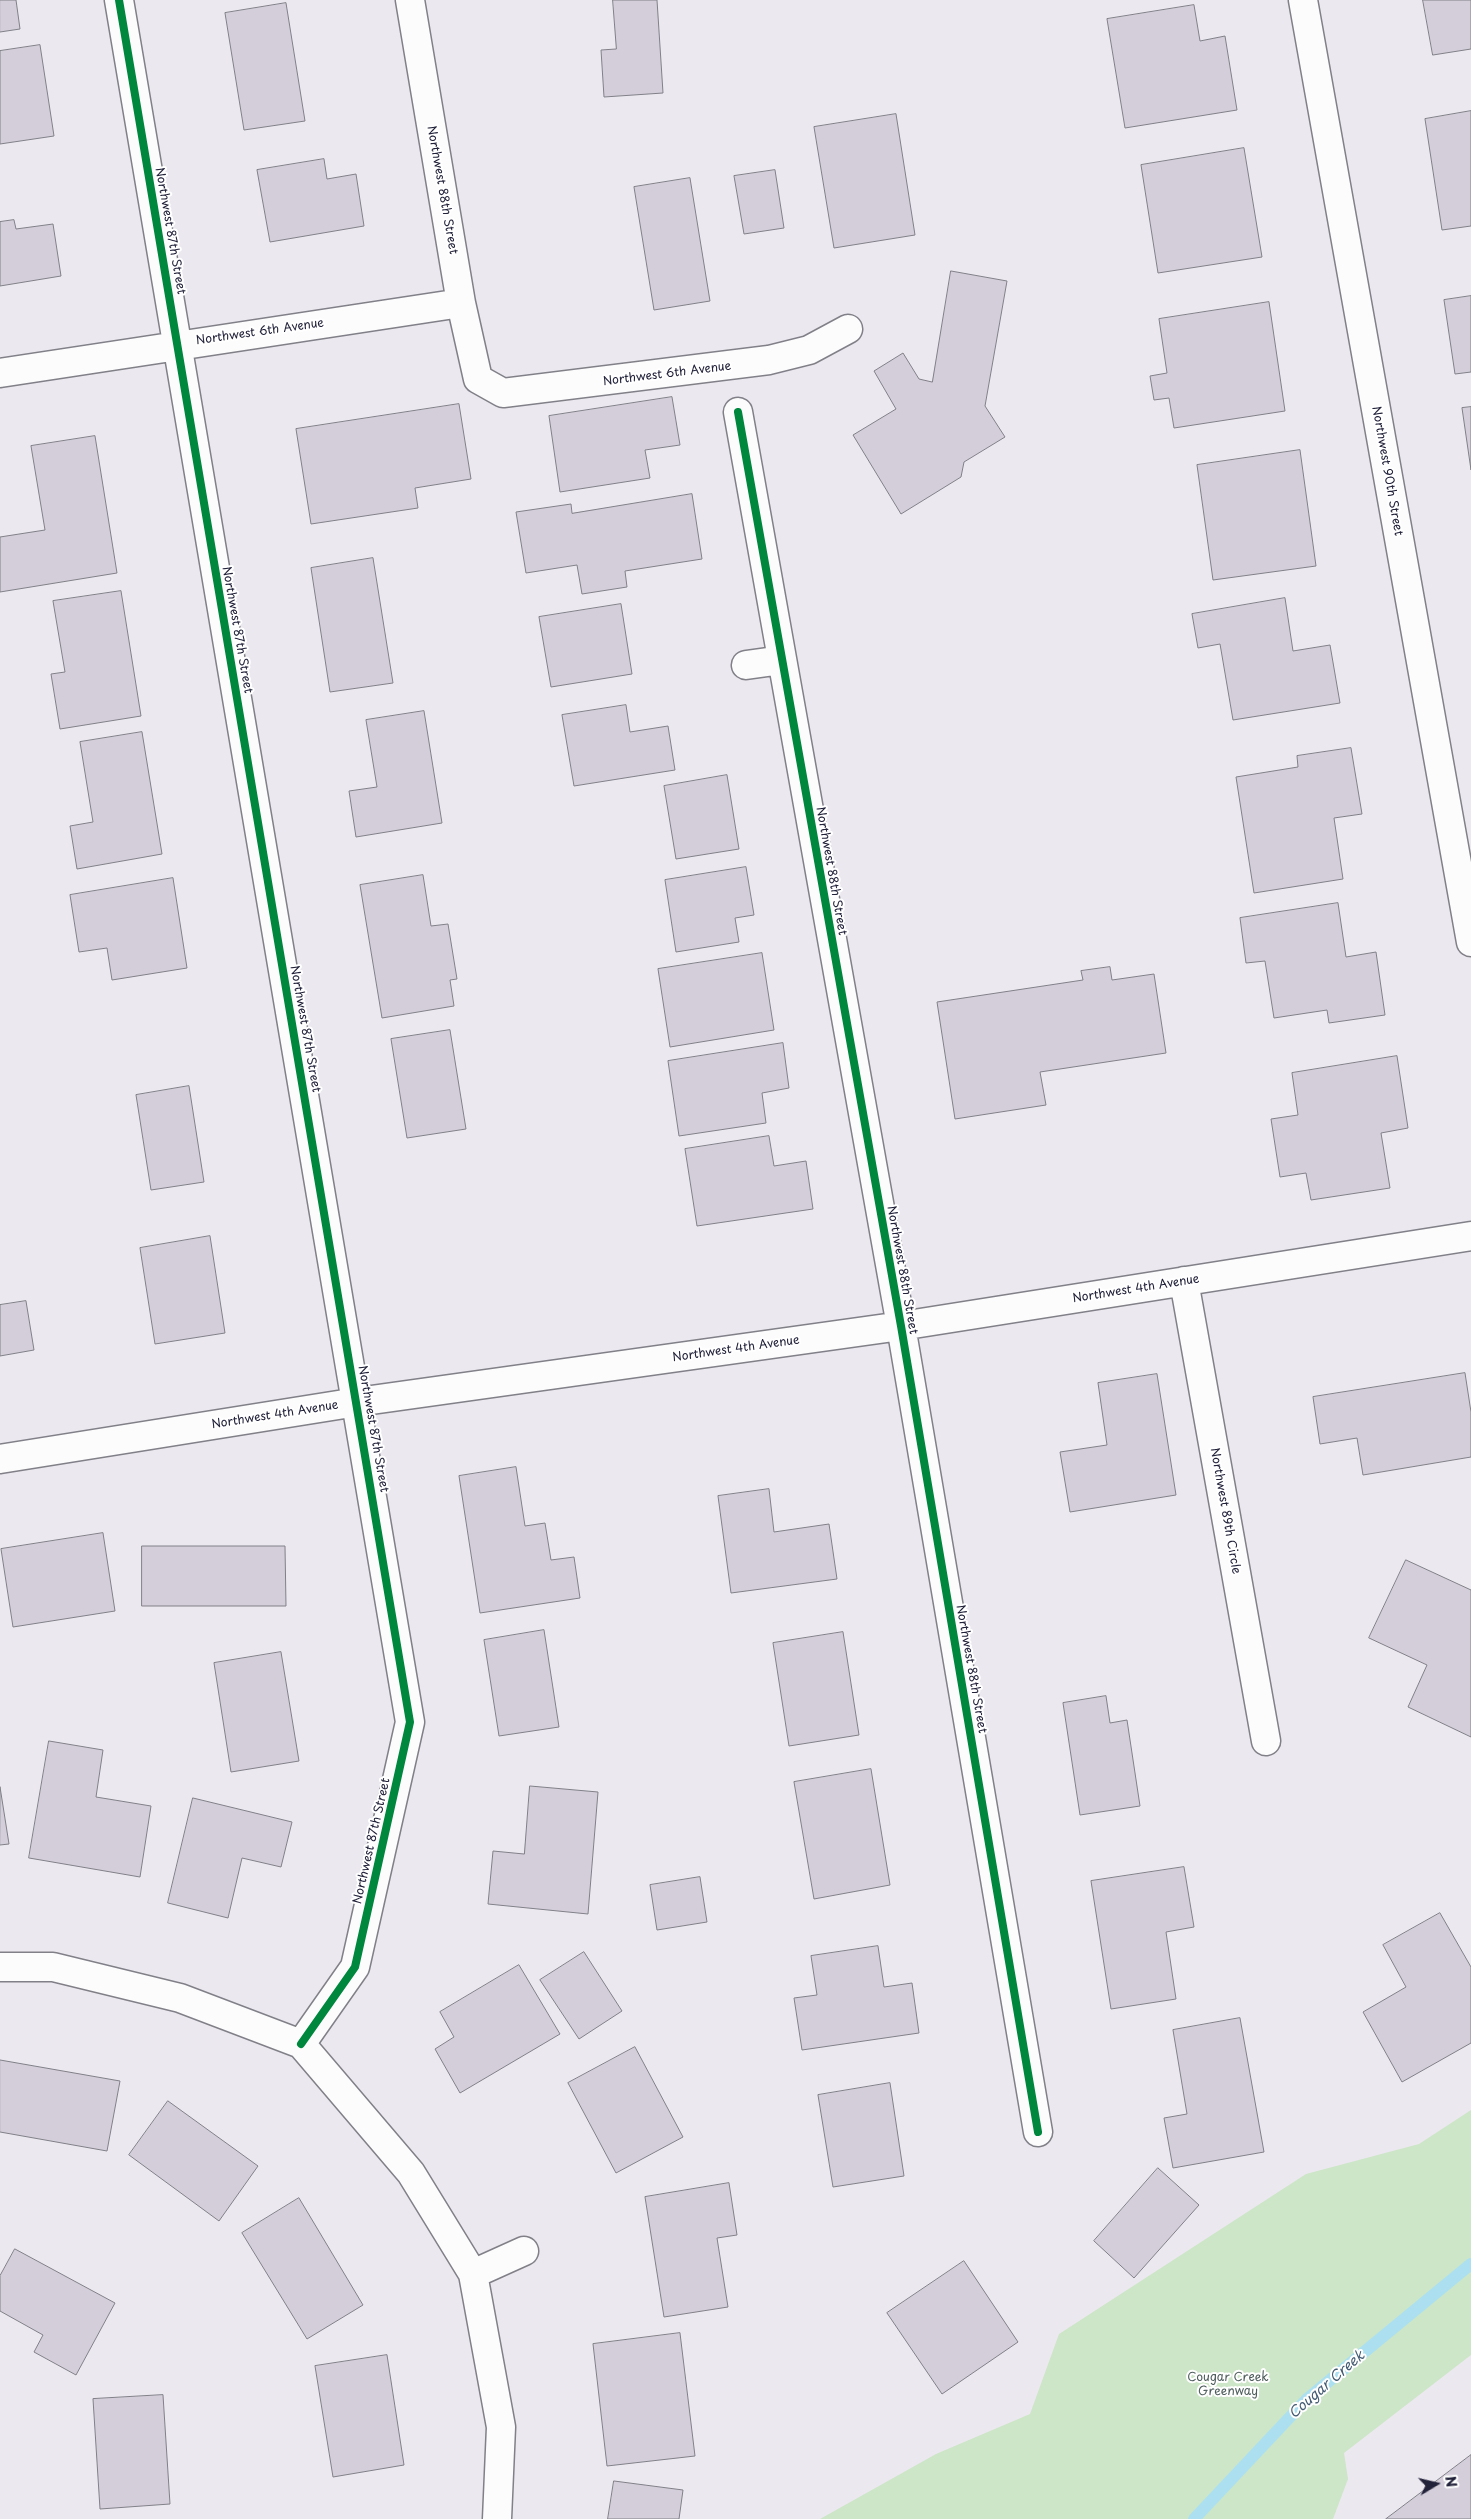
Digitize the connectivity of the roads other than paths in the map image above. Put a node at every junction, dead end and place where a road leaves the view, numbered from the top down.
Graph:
1 (119, 0) edge
2 (410, 0) edge
3 (1303, 0) edge
4 (461, 303) junction
5 (848, 329) dead end
6 (178, 345) junction
7 (0, 373) edge
8 (478, 379) joint
9 (738, 412) dead end
10 (782, 660) junction
11 (746, 664) dead end
12 (1471, 942) edge
13 (1471, 1236) edge
14 (1184, 1281) junction
15 (901, 1326) junction
16 (357, 1402) junction
17 (0, 1459) edge
18 (1266, 1741) dead end
19 (0, 1967) edge
20 (301, 2044) junction
21 (1038, 2132) dead end
22 (524, 2251) dead end
23 (473, 2274) junction
24 (497, 2519) edge

1 - 6 street, Northwest 87th Street
2 - 4 street, Northwest 88th Street
3 - 12 street, Northwest 90th Street
4 - 6 street, Northwest 6th Avenue
4 - 8 street, Northwest 88th Street
5 - 8 street, Northwest 6th Avenue
6 - 7 street, Northwest 6th Avenue
6 - 16 street, Northwest 87th Street
9 - 10 street, Northwest 88th Street
10 - 11 street
10 - 15 street, Northwest 88th Street
13 - 14 street, Northwest 4th Avenue
14 - 15 street, Northwest 4th Avenue
14 - 18 street, Northwest 89th Circle
15 - 16 street, Northwest 4th Avenue
15 - 21 street, Northwest 88th Street
16 - 17 street, Northwest 4th Avenue
16 - 20 street, Northwest 87th Street
19 - 20 street
20 - 23 street
22 - 23 street
23 - 24 street

